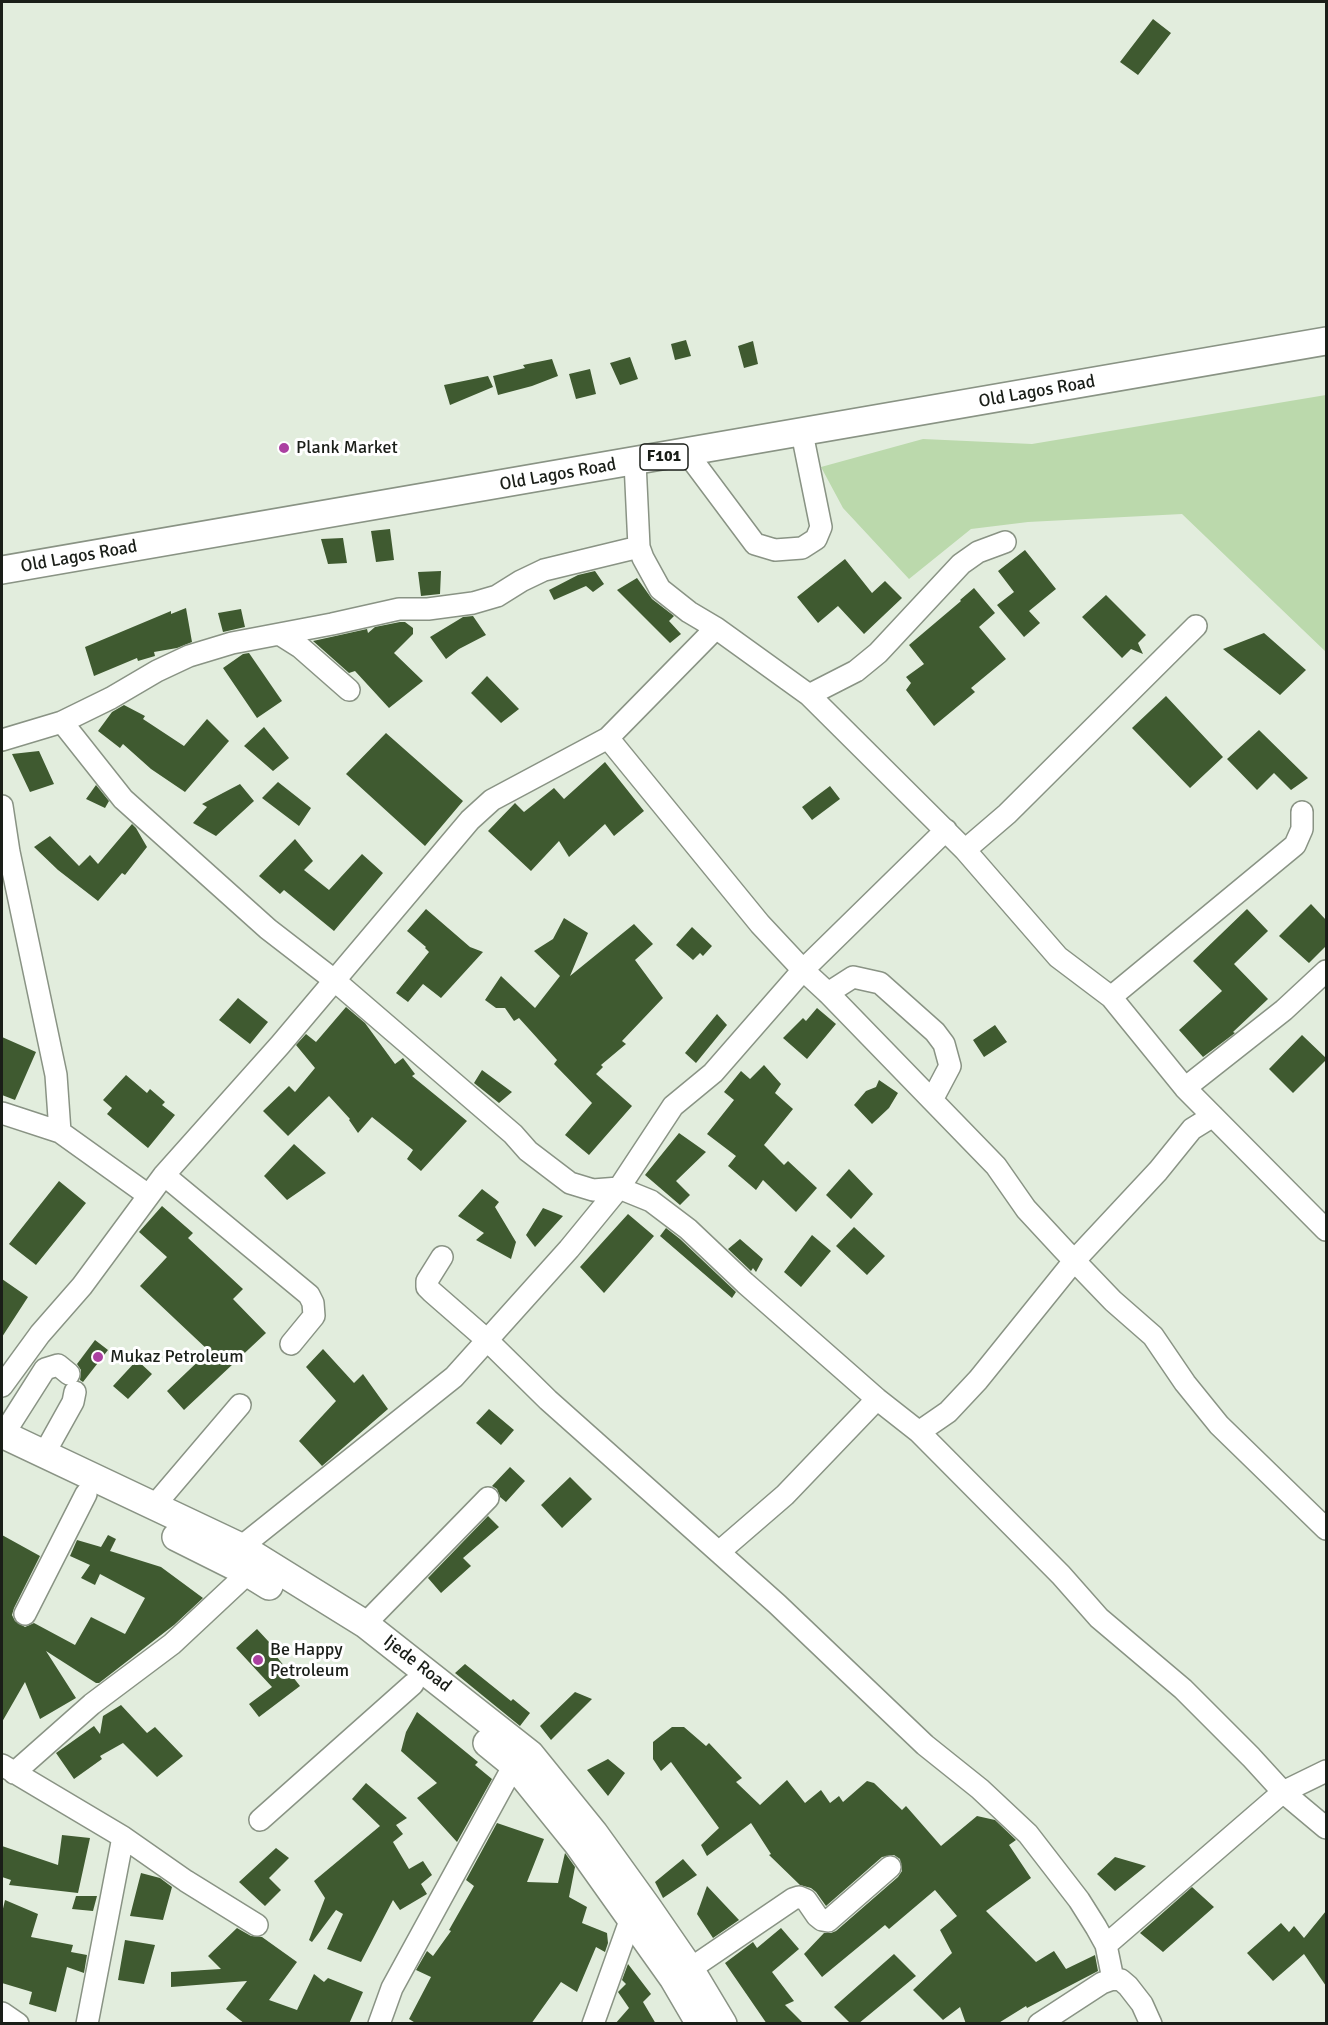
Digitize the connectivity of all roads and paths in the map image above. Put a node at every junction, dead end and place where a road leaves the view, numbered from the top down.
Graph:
1 (1326, 341) edge
2 (802, 433) junction
3 (687, 453) junction
4 (635, 462) junction
5 (1005, 542) dead end
6 (639, 547) junction
7 (2, 570) edge
8 (1196, 626) dead end
9 (716, 628) junction
10 (281, 635) junction
11 (349, 690) dead end
12 (809, 695) junction
13 (62, 722) junction
14 (608, 738) junction
15 (2, 740) edge
16 (2, 806) edge
17 (1302, 812) dead end
18 (945, 830) junction
19 (965, 850) junction
20 (803, 970) junction
21 (1326, 971) edge
22 (334, 980) junction
23 (828, 993) junction
24 (1111, 997) junction
25 (1185, 1088) junction
26 (932, 1100) junction
27 (2, 1113) edge
28 (1213, 1116) junction
29 (60, 1132) junction
30 (164, 1175) junction
31 (619, 1188) junction
32 (148, 1195) junction
33 (1326, 1230) edge
34 (442, 1257) dead end
35 (1074, 1261) junction
36 (488, 1340) junction
37 (291, 1344) dead end
38 (2, 1386) edge
39 (877, 1399) junction
40 (240, 1405) dead end
41 (919, 1432) junction
42 (2, 1441) edge
43 (44, 1454) junction
44 (86, 1494) junction
45 (488, 1498) dead end
46 (154, 1506) junction
47 (1326, 1529) edge
48 (719, 1552) junction
49 (244, 1560) junction
50 (25, 1614) dead end
51 (365, 1624) junction
52 (413, 1684) junction
53 (514, 1765) junction
54 (8, 1769) edge
55 (1326, 1771) edge
56 (1283, 1792) junction
57 (260, 1820) dead end
58 (1326, 1828) edge
59 (123, 1837) junction
60 (890, 1867) dead end
61 (631, 1918) junction
62 (257, 1925) dead end
63 (1106, 1945) junction
64 (690, 1969) junction
65 (1113, 1979) junction
66 (2, 2013) edge
67 (18, 2024) edge
68 (87, 2024) edge
69 (379, 2024) edge
70 (593, 2024) edge
71 (700, 2024) edge
72 (723, 2024) edge
73 (1039, 2024) edge
74 (1151, 2024) edge

1 - 2 main road, Old Lagos Road / F101
2 - 3 main road, Old Lagos Road / F101
2 - 3 street
3 - 4 main road, Old Lagos Road / F101
4 - 6 street
4 - 7 main road, Old Lagos Road / F101
5 - 12 street
6 - 9 street
6 - 10 street
8 - 19 street
9 - 12 street
9 - 14 street
10 - 11 street
10 - 13 street
12 - 18 street
13 - 15 street
13 - 22 street
14 - 20 street
14 - 22 street
16 - 29 street
17 - 24 street
18 - 19 street
18 - 20 street
19 - 24 street
20 - 23 street
20 - 31 street
21 - 25 street
22 - 30 street
22 - 31 street
23 - 26 street
23 - 26 street
24 - 25 street
25 - 28 street
26 - 35 street
27 - 29 street
28 - 33 street
28 - 35 street
29 - 32 street
30 - 32 street
30 - 37 street
31 - 36 street
31 - 39 street
32 - 38 street
34 - 36 street
35 - 41 street
35 - 47 street
36 - 48 street
36 - 49 street
39 - 41 street
39 - 48 street
40 - 46 street
41 - 56 street
42 - 43 main road, Ijede Road
42 - 43 street
42 - 44 main road, Ijede Road
43 - 46 main road, Ijede Road
44 - 49 main road, Ijede Road
44 - 50 street
45 - 51 street
46 - 49 main road, Ijede Road
48 - 63 street
49 - 51 main road, Ijede Road
49 - 52 main road, Ijede Road
49 - 54 street
51 - 64 main road, Ijede Road
52 - 53 main road, Ijede Road
52 - 57 street
53 - 61 main road, Ijede Road
53 - 69 street
54 - 59 street
55 - 56 street
56 - 58 street
56 - 63 street
59 - 62 street
59 - 68 street
60 - 64 street
61 - 70 street
61 - 71 main road, Ijede Road
63 - 65 street
64 - 72 main road, Ijede Road
65 - 73 street
65 - 74 street
66 - 67 street

